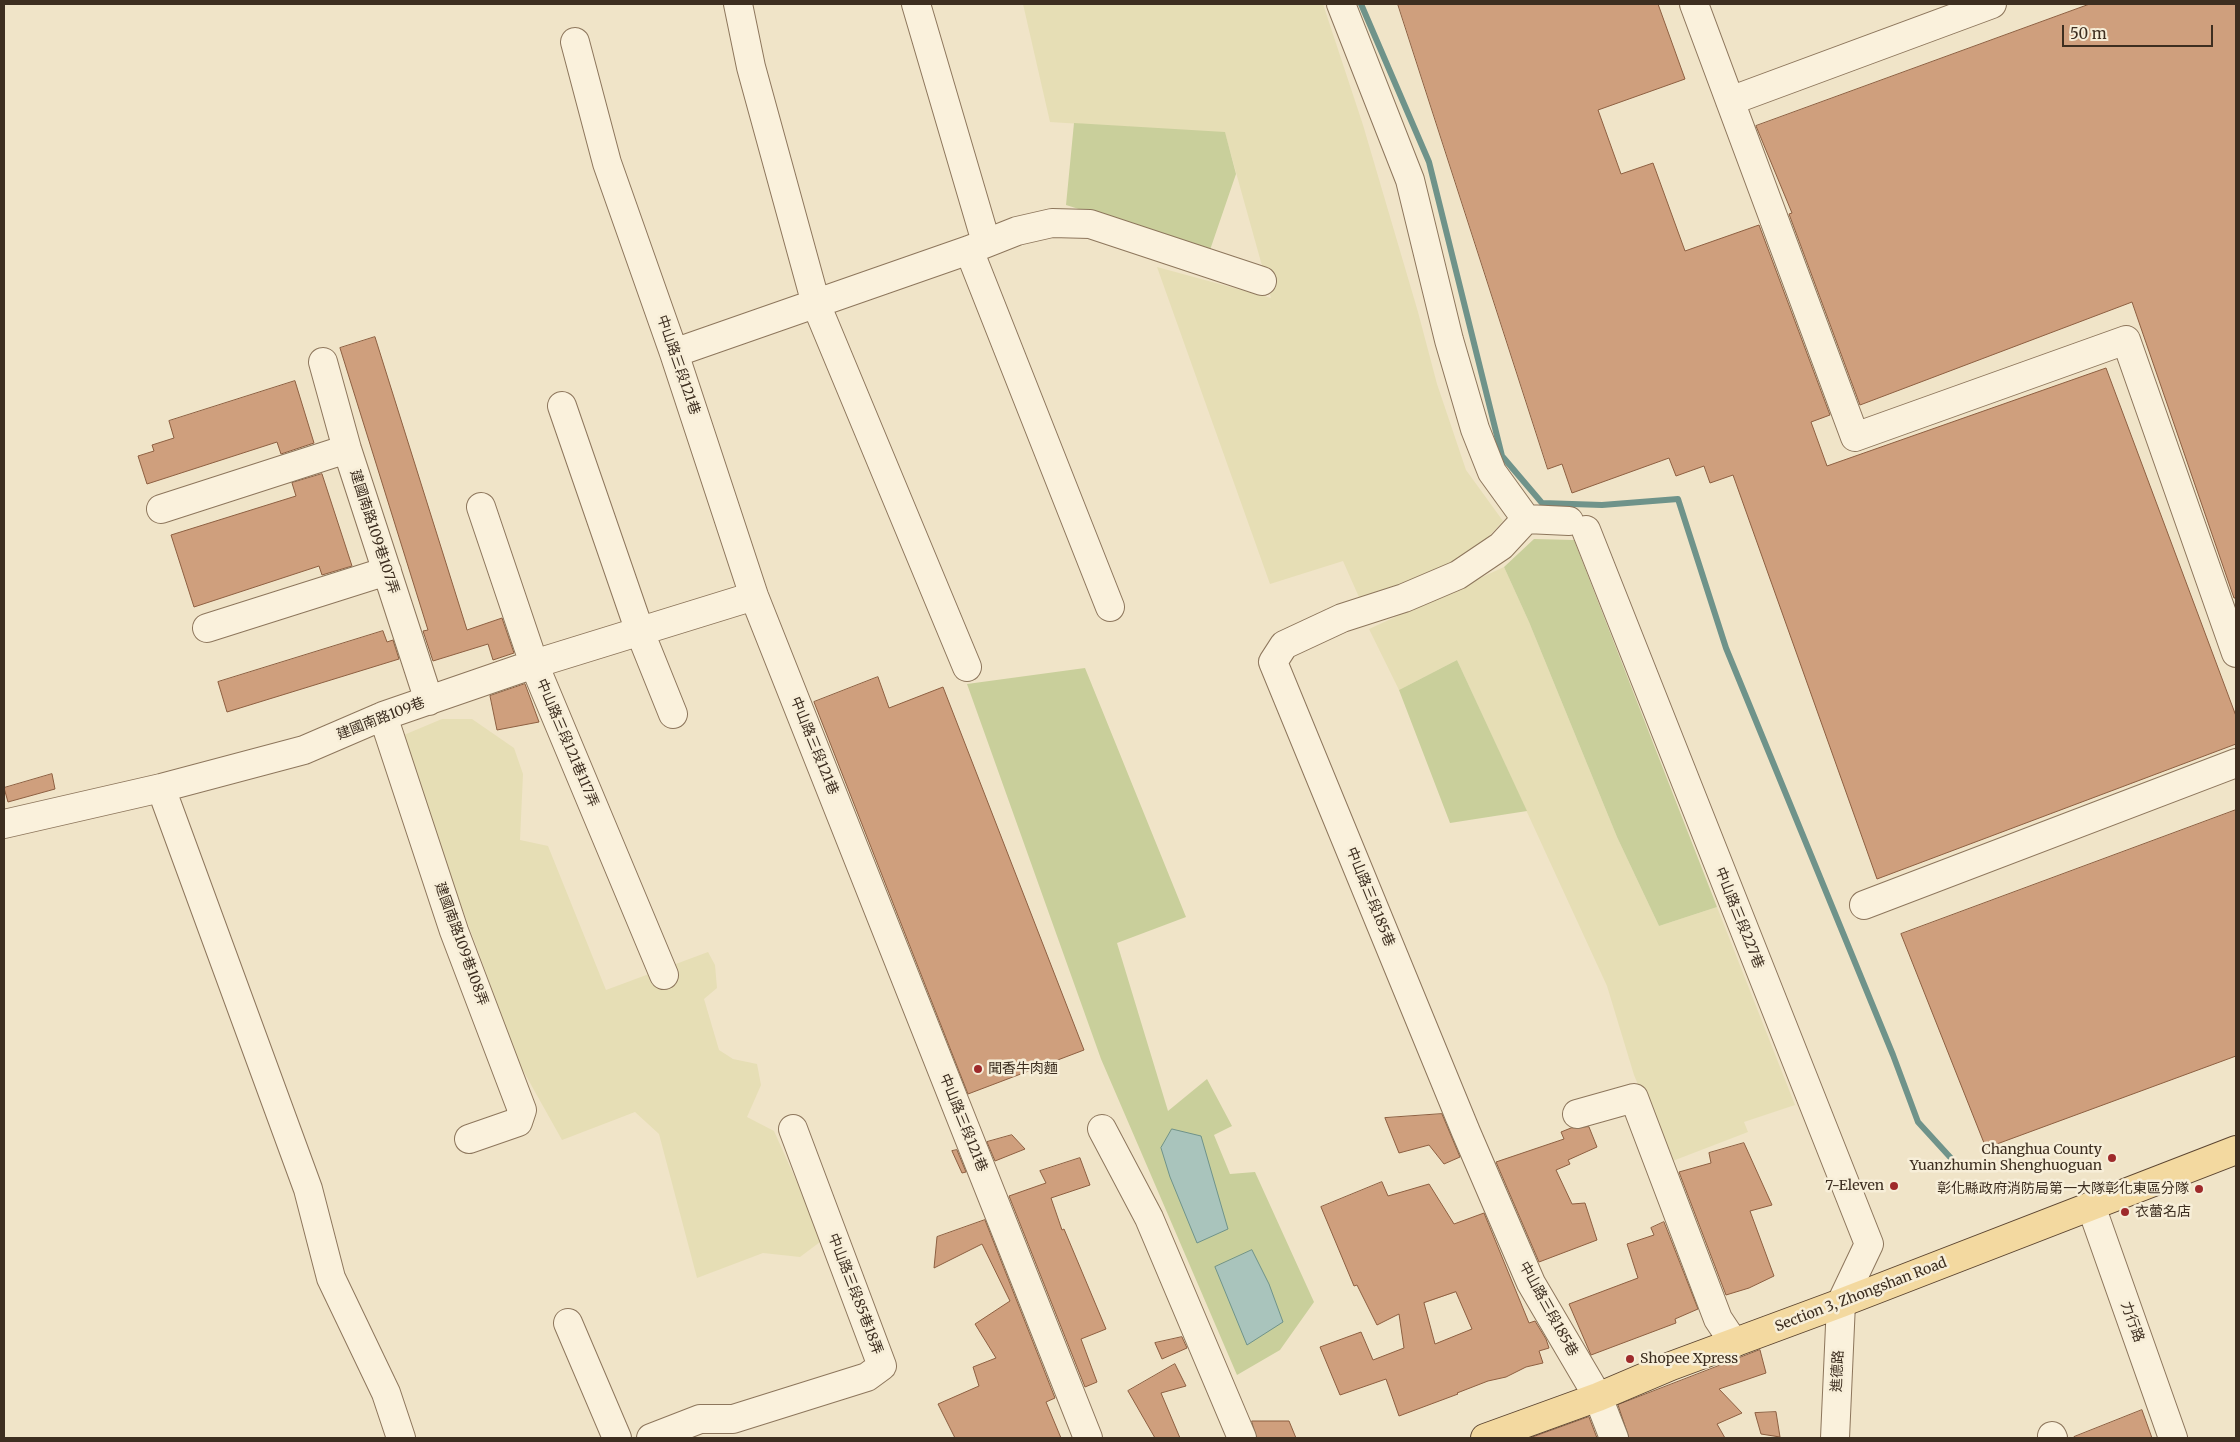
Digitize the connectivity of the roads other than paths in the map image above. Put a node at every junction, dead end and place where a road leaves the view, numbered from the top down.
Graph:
1 (738, 4) edge
2 (916, 4) edge
3 (1341, 4) edge
4 (1694, 4) edge
5 (1992, 4) edge
6 (575, 42) dead end
7 (1730, 102) junction
8 (978, 246) junction
9 (1262, 281) dead end
10 (816, 304) junction
11 (674, 353) junction
12 (323, 362) dead end
13 (562, 406) dead end
14 (347, 449) junction
15 (481, 507) dead end
16 (161, 509) dead end
17 (1526, 519) junction
18 (387, 571) junction
19 (754, 596) junction
20 (1110, 607) dead end
21 (207, 628) dead end
22 (640, 632) junction
23 (2236, 653) edge
24 (534, 664) junction
25 (968, 667) dead end
26 (429, 701) junction
27 (674, 714) dead end
28 (383, 716) junction
29 (2236, 762) edge
30 (160, 788) junction
31 (4, 824) edge
32 (1864, 905) dead end
33 (664, 975) dead end
34 (1577, 1114) dead end
35 (793, 1129) dead end
36 (1102, 1129) dead end
37 (469, 1139) dead end
38 (2236, 1150) edge
39 (2091, 1206) junction
40 (1841, 1303) junction
41 (568, 1323) dead end
42 (1734, 1343) junction
43 (1598, 1397) junction
44 (737, 1428) edge
45 (401, 1438) edge
46 (617, 1438) edge
47 (651, 1438) edge
48 (1088, 1438) edge
49 (1242, 1438) edge
50 (1485, 1438) edge
51 (1614, 1438) edge
52 (1835, 1438) edge
53 (2173, 1438) edge

1 - 10 street
2 - 8 street
3 - 17 street
4 - 7 street
5 - 7 street
6 - 11 street, 中山路三段121巷
7 - 23 street
8 - 9 street
8 - 10 street
8 - 20 street
10 - 11 street
10 - 25 street
11 - 19 street, 中山路三段121巷
12 - 14 street, 建國南路109巷107弄
13 - 22 street
14 - 16 street
14 - 18 street, 建國南路109巷107弄
15 - 24 street, 中山路三段121巷117弄
17 - 40 street, 中山路三段227巷
17 - 43 street, 中山路三段185巷
18 - 21 street
18 - 26 street, 建國南路109巷107弄
19 - 22 street, 建國南路109巷
19 - 48 street, 中山路三段121巷
22 - 24 street, 建國南路109巷
22 - 27 street
24 - 26 street, 建國南路109巷
24 - 33 street, 中山路三段121巷117弄
26 - 28 street, 建國南路109巷
28 - 30 street, 建國南路109巷
28 - 37 street, 建國南路109巷108弄
29 - 32 street
30 - 31 street, 建國南路109巷
30 - 45 street
34 - 42 street
35 - 44 street, 中山路三段85巷18弄
36 - 49 street
38 - 39 main road, Section 3, Zhongshan Road
39 - 40 main road, Section 3, Zhongshan Road
39 - 53 street, 力行路
40 - 42 main road, Section 3, Zhongshan Road
40 - 52 street, 進德路
41 - 46 street
42 - 43 main road, Section 3, Zhongshan Road
43 - 50 main road, Section 3, Zhongshan Road
43 - 51 street
44 - 47 street

